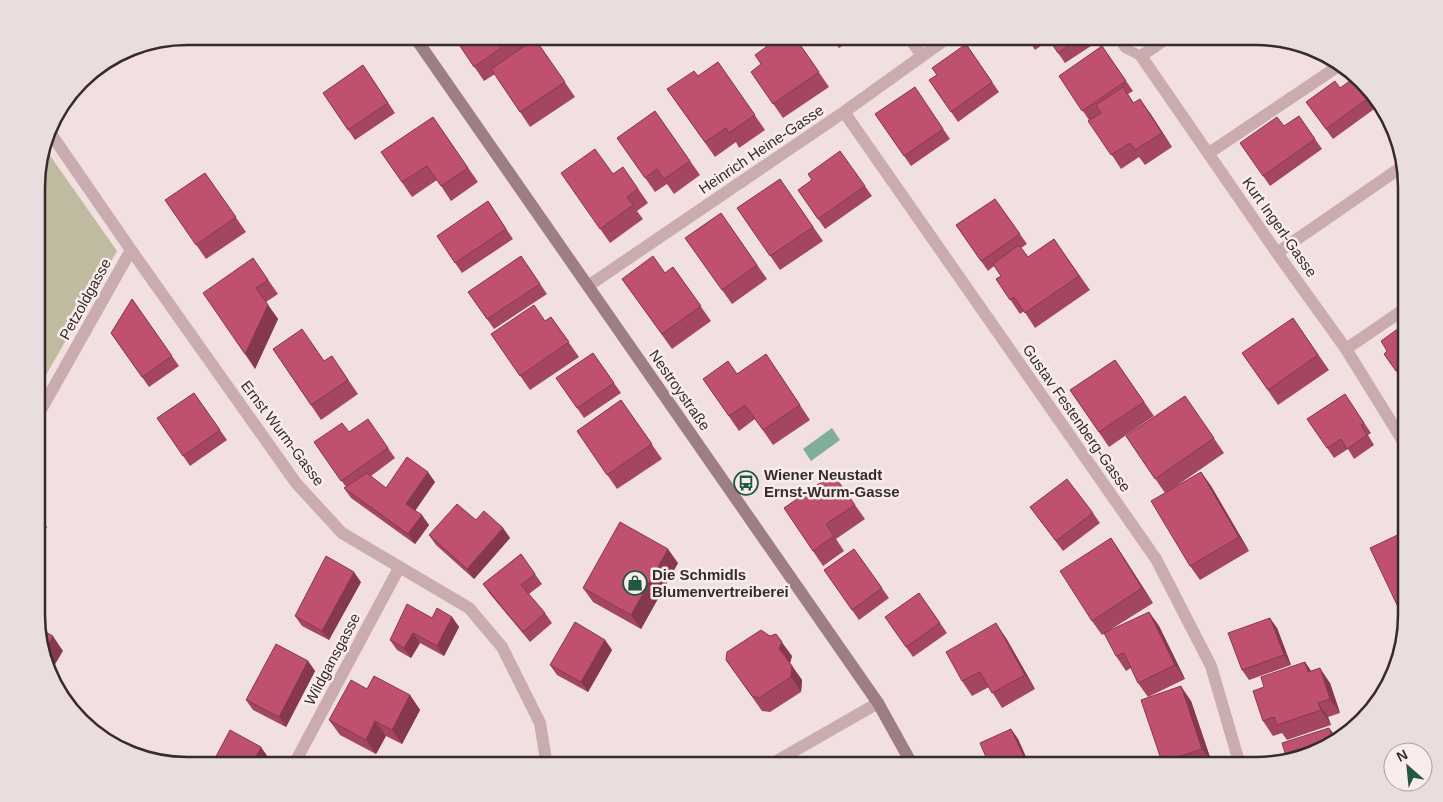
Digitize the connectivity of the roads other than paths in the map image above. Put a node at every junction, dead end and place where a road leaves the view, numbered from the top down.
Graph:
1 (420, 45) edge
2 (914, 45) edge
3 (937, 45) edge
4 (1123, 45) edge
5 (1157, 45) edge
6 (922, 56) junction
7 (1141, 56) junction
8 (1334, 69) edge
9 (844, 112) junction
10 (54, 138) edge
11 (1209, 153) junction
12 (1397, 170) edge
13 (131, 250) junction
14 (1277, 253) junction
15 (588, 286) junction
16 (1398, 313) edge
17 (1346, 349) junction
18 (45, 404) edge
19 (1398, 433) edge
20 (399, 568) junction
21 (878, 703) junction
22 (298, 757) edge
23 (546, 757) edge
24 (784, 757) edge
25 (908, 757) edge
26 (1237, 757) edge

1 - 15 street, Nestroystraße
2 - 6 street
3 - 6 street, Heinrich Heine-Gasse
4 - 7 lane, Kurt Ingerl-Gasse
5 - 7 street
6 - 9 street, Heinrich Heine-Gasse
7 - 11 street, Kurt Ingerl-Gasse
8 - 11 street
9 - 15 street, Heinrich Heine-Gasse
9 - 26 street, Gustav Festenberg-Gasse
10 - 13 street, Ernst Wurm-Gasse
11 - 14 street, Kurt Ingerl-Gasse
12 - 14 street
13 - 18 street, Petzoldgasse
13 - 20 street, Ernst Wurm-Gasse
14 - 17 street, Kurt Ingerl-Gasse
15 - 21 street, Nestroystraße
16 - 17 street
17 - 19 street, Kurt Ingerl-Gasse
20 - 22 street, Wildgansgasse
20 - 23 street, Ernst Wurm-Gasse
21 - 24 street
21 - 25 street, Nestroystraße

